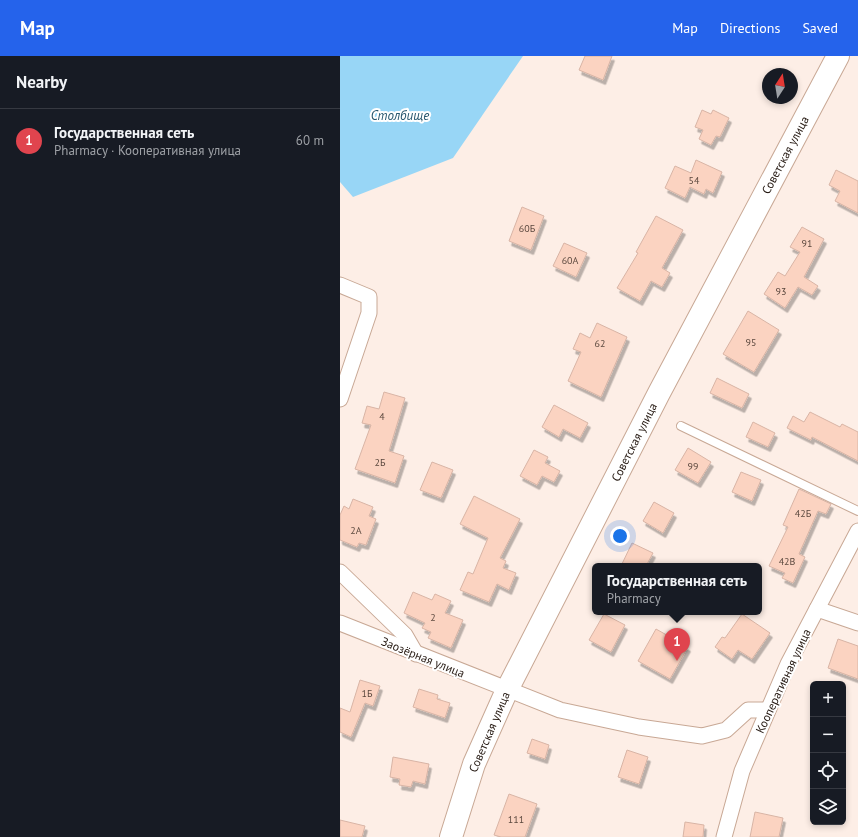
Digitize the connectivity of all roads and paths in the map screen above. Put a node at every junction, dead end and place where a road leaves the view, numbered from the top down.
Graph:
1 (838, 56) edge
2 (340, 285) edge
3 (340, 399) edge
4 (681, 426) dead end
5 (858, 511) edge
6 (858, 531) edge
7 (340, 572) edge
8 (817, 609) junction
9 (340, 623) edge
10 (858, 623) edge
11 (416, 654) junction
12 (507, 690) junction
13 (768, 710) junction
14 (451, 837) edge
15 (724, 837) edge

1 - 12 street, Советская улица
2 - 3 street
4 - 5 lane
6 - 8 street, Кооперативная улица
7 - 11 street
8 - 10 street
8 - 13 street, Кооперативная улица
9 - 11 street, Заозёрная улица
11 - 12 street, Заозёрная улица
12 - 13 street, Заозёрная улица
12 - 14 street, Советская улица
13 - 15 street, Кооперативная улица

